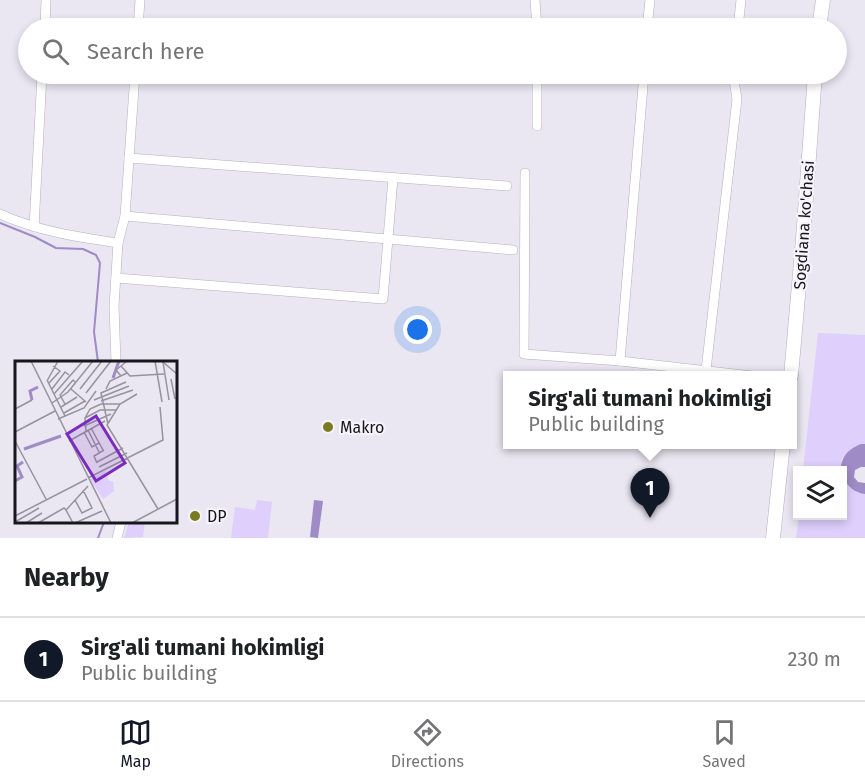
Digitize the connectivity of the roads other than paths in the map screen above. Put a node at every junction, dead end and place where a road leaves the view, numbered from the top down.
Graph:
1 (46, 0) edge
2 (140, 0) edge
3 (535, 0) edge
4 (650, 0) edge
5 (741, 0) edge
6 (823, 0) edge
7 (45, 18) edge
8 (139, 18) edge
9 (536, 18) edge
10 (649, 18) edge
11 (739, 18) edge
12 (820, 18) edge
13 (41, 84) edge
14 (134, 84) edge
15 (537, 84) edge
16 (643, 84) edge
17 (735, 84) edge
18 (814, 84) edge
19 (537, 126) dead end
20 (129, 158) junction
21 (525, 173) dead end
22 (393, 178) junction
23 (507, 186) dead end
24 (0, 214) edge
25 (125, 216) junction
26 (34, 227) junction
27 (388, 240) junction
28 (118, 243) junction
29 (513, 250) dead end
30 (116, 278) junction
31 (116, 361) edge
32 (620, 361) junction
33 (706, 370) junction
34 (715, 371) edge
35 (790, 371) edge
36 (782, 449) edge
37 (121, 523) edge
38 (117, 538) edge
39 (773, 538) edge

1 - 7 street
2 - 8 street
3 - 9 street
4 - 10 street
5 - 11 street
6 - 12 street
13 - 26 street
14 - 20 street
15 - 19 street
16 - 32 street
17 - 33 street
18 - 35 street, Sogdiana ko'chasi
20 - 22 street
20 - 25 street
21 - 32 street
22 - 23 street
22 - 27 street
24 - 26 street
25 - 27 street
25 - 28 street
26 - 28 street
27 - 29 street
27 - 30 street
28 - 30 street
30 - 31 street
32 - 33 street
33 - 34 street
36 - 39 street
37 - 38 street

